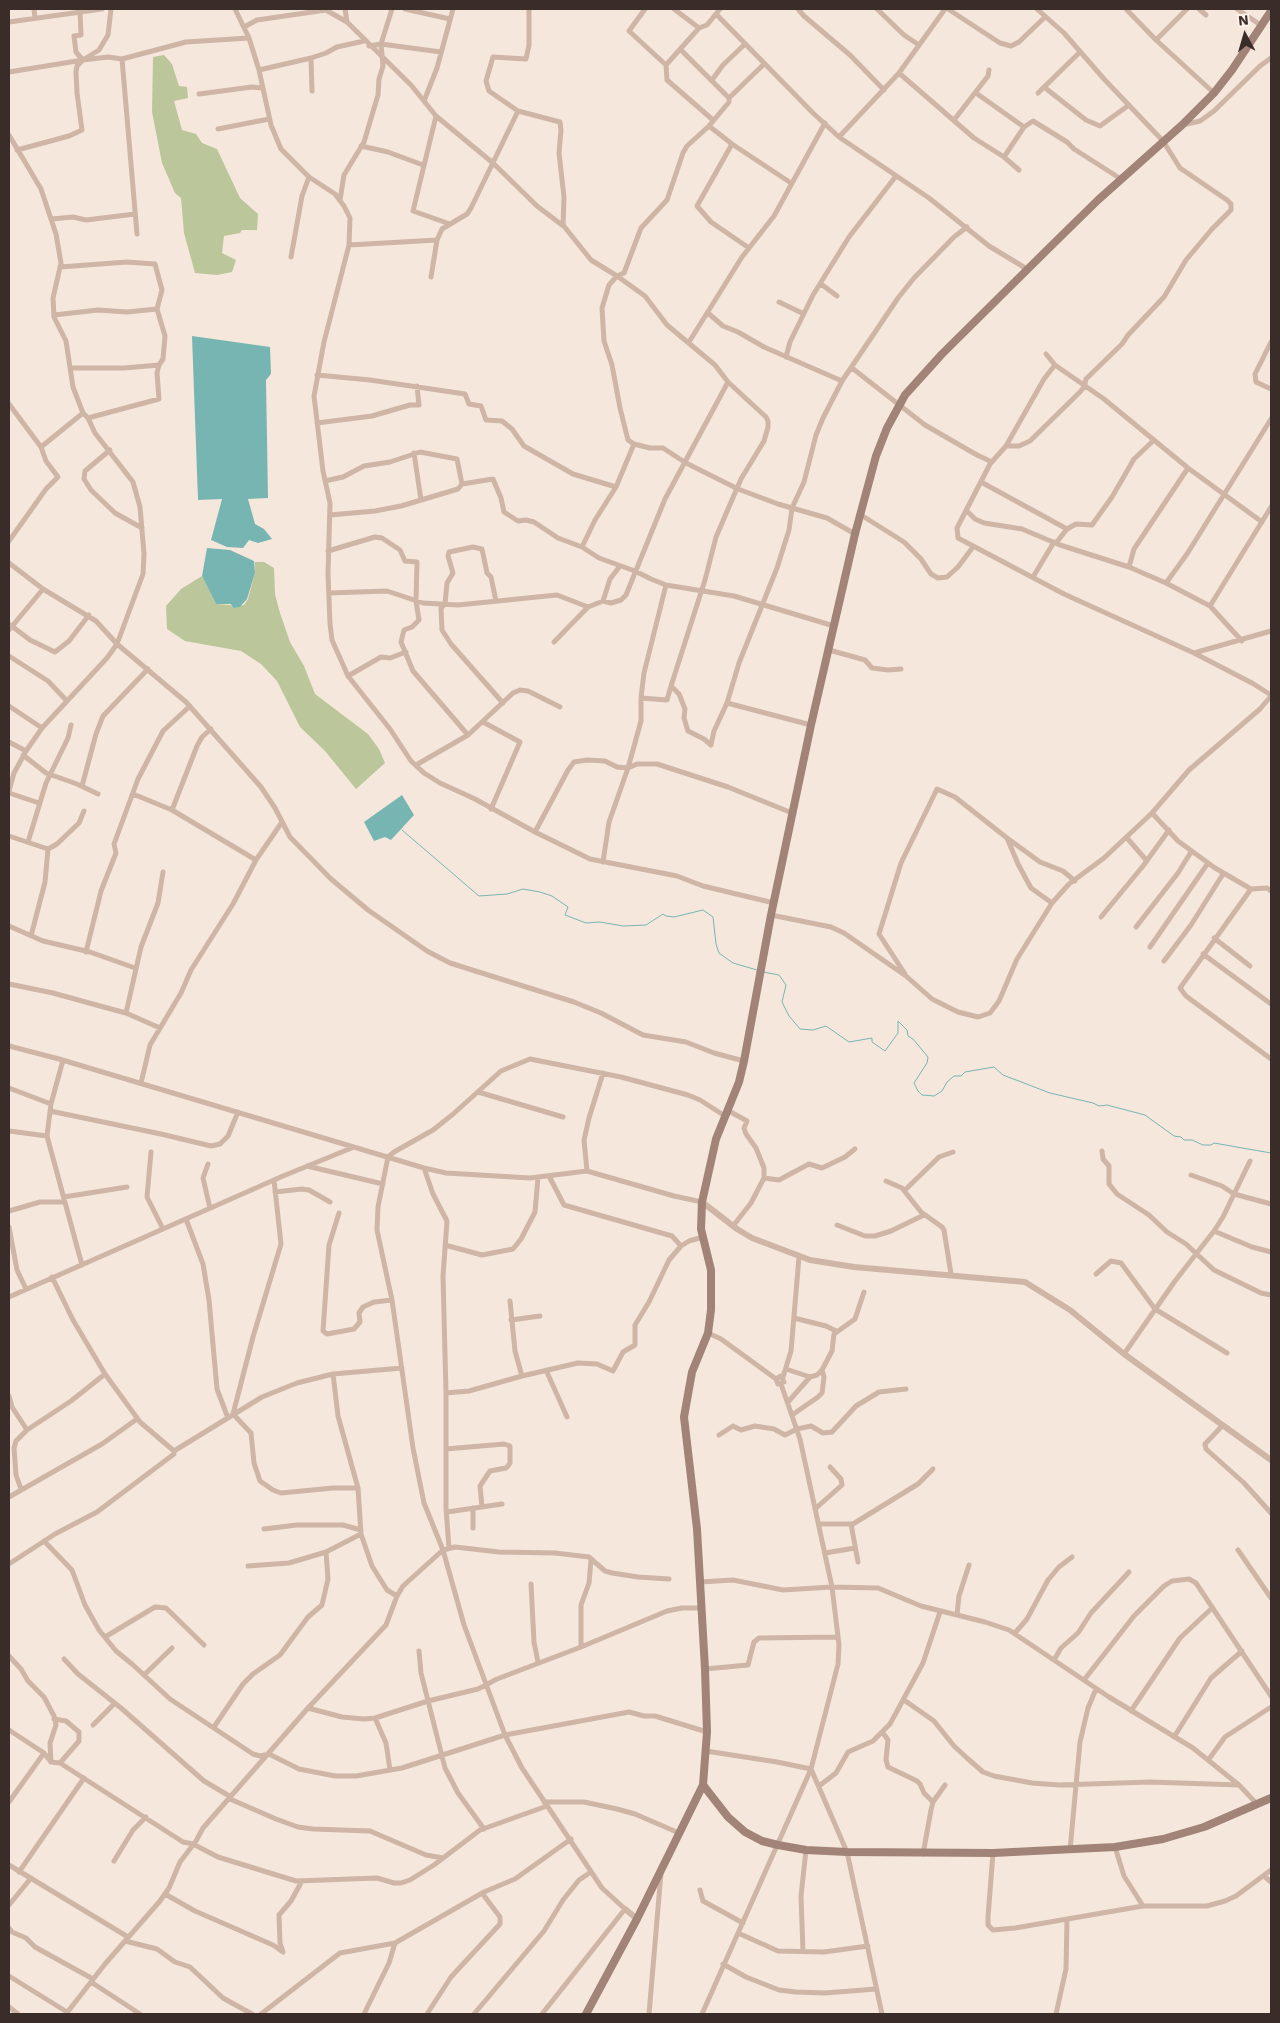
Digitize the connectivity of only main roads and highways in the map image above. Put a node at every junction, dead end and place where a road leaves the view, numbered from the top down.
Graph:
1 (1271, 11) edge
2 (703, 1784) junction
3 (1271, 1798) edge
4 (586, 2014) edge

1 - 2 main road
2 - 3 main road
2 - 4 main road

